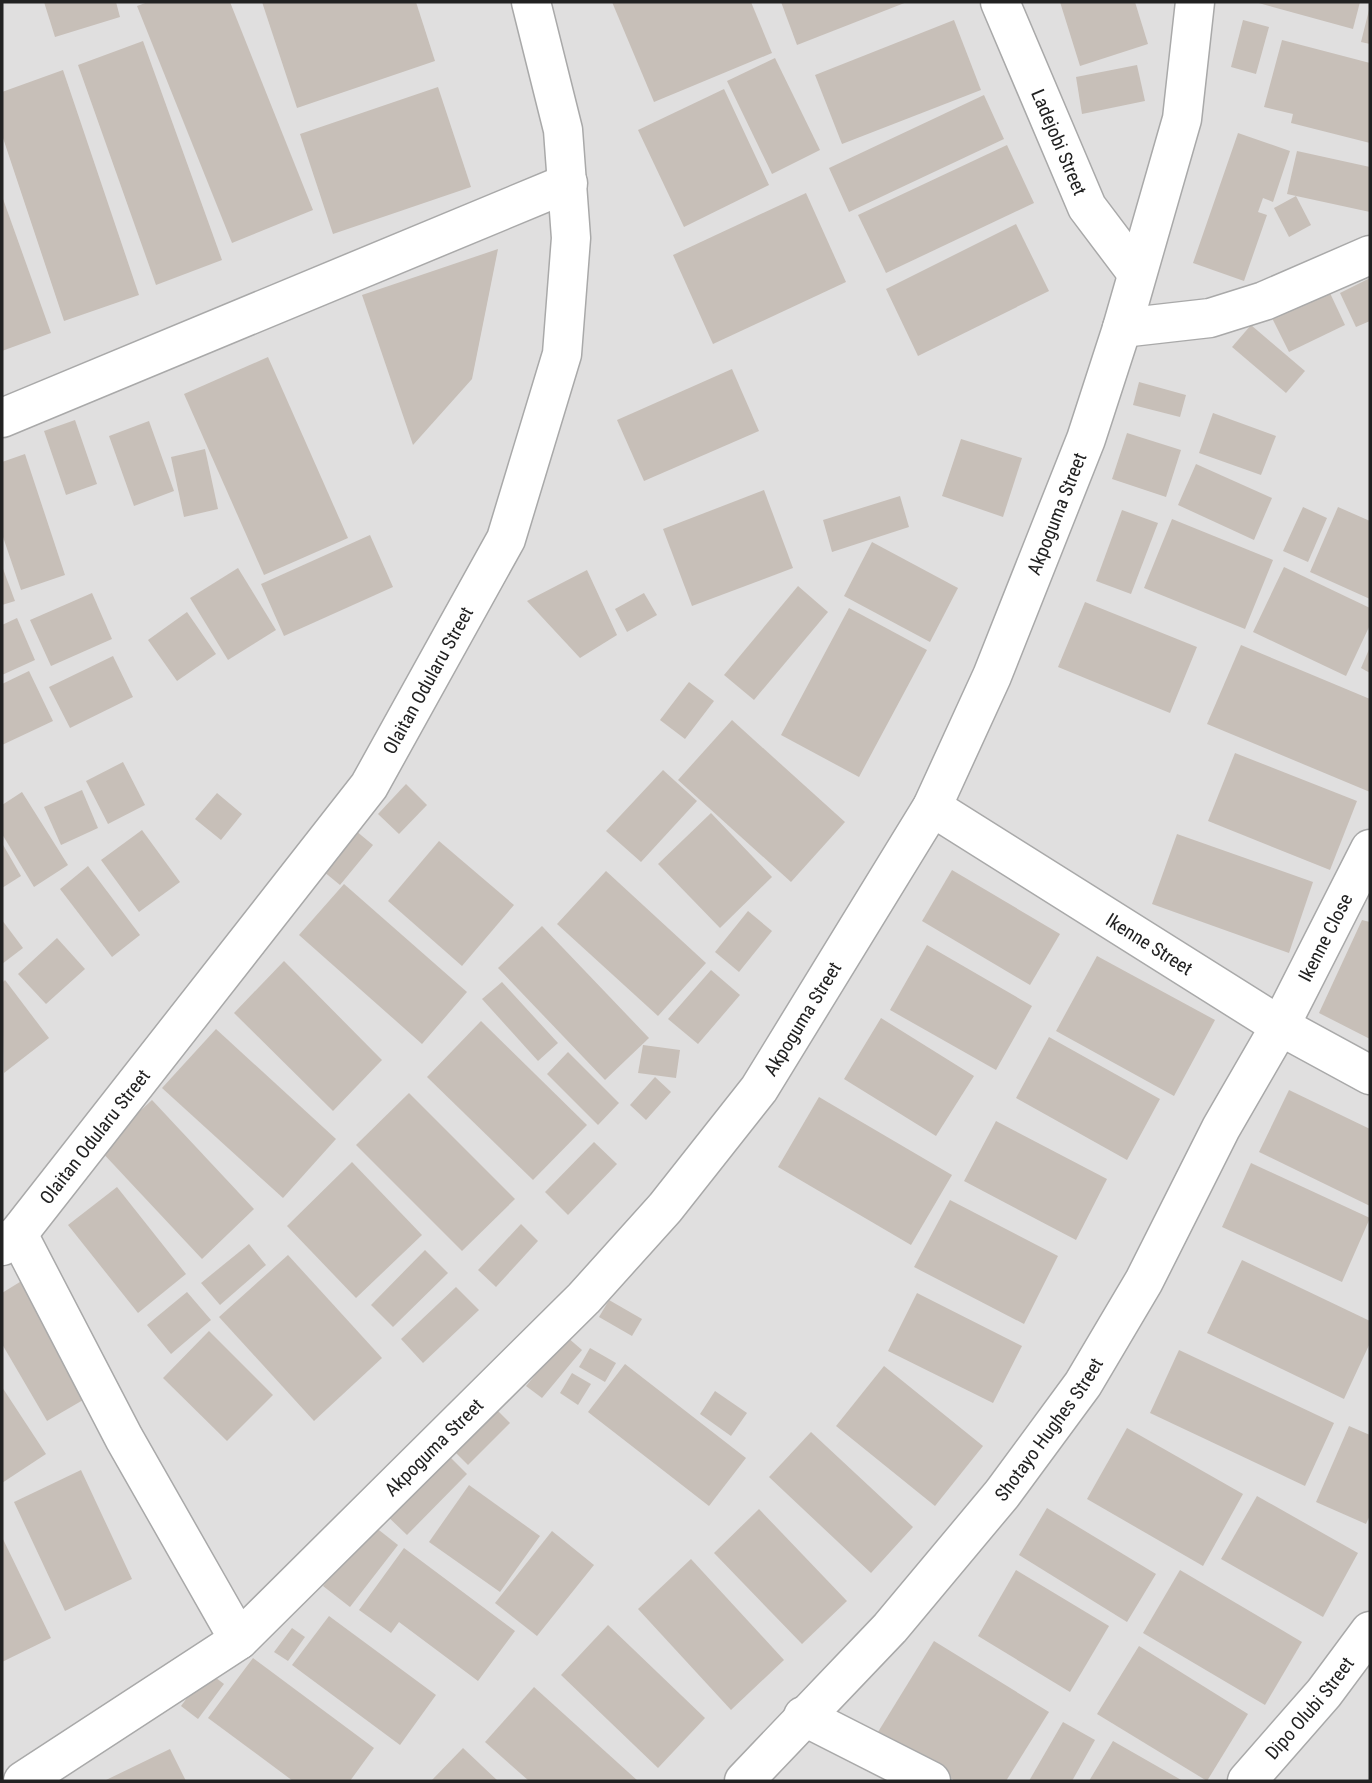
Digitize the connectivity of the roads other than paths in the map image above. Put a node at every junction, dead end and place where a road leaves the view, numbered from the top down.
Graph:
1 (531, 2) edge
2 (1000, 2) edge
3 (1195, 2) edge
4 (568, 183) junction
5 (1370, 255) edge
6 (1136, 272) junction
7 (1122, 328) junction
8 (2, 418) edge
9 (932, 807) junction
10 (1370, 849) edge
11 (1280, 1026) junction
12 (1370, 1075) edge
13 (10, 1240) edge
14 (1370, 1631) edge
15 (239, 1640) junction
16 (803, 1716) junction
17 (23, 1781) edge
18 (744, 1781) edge
19 (931, 1781) edge
20 (1247, 1781) edge

1 - 4 street, Olaitan Odularu Street
2 - 6 street, Ladejobi Street
3 - 6 street, Akpoguma Street
4 - 8 street
4 - 13 street, Olaitan Odularu Street
5 - 7 street
6 - 7 street, Akpoguma Street
7 - 9 street, Akpoguma Street
9 - 11 street, Ikenne Street
9 - 15 street, Akpoguma Street
10 - 11 street, Ikenne Close
11 - 12 street, Ikenne Street
11 - 16 street, Shotayo Hughes Street
13 - 15 street
14 - 20 street, Dipo Olubi Street
15 - 17 street, Akpoguma Street
16 - 18 street, Shotayo Hughes Street
16 - 19 street

